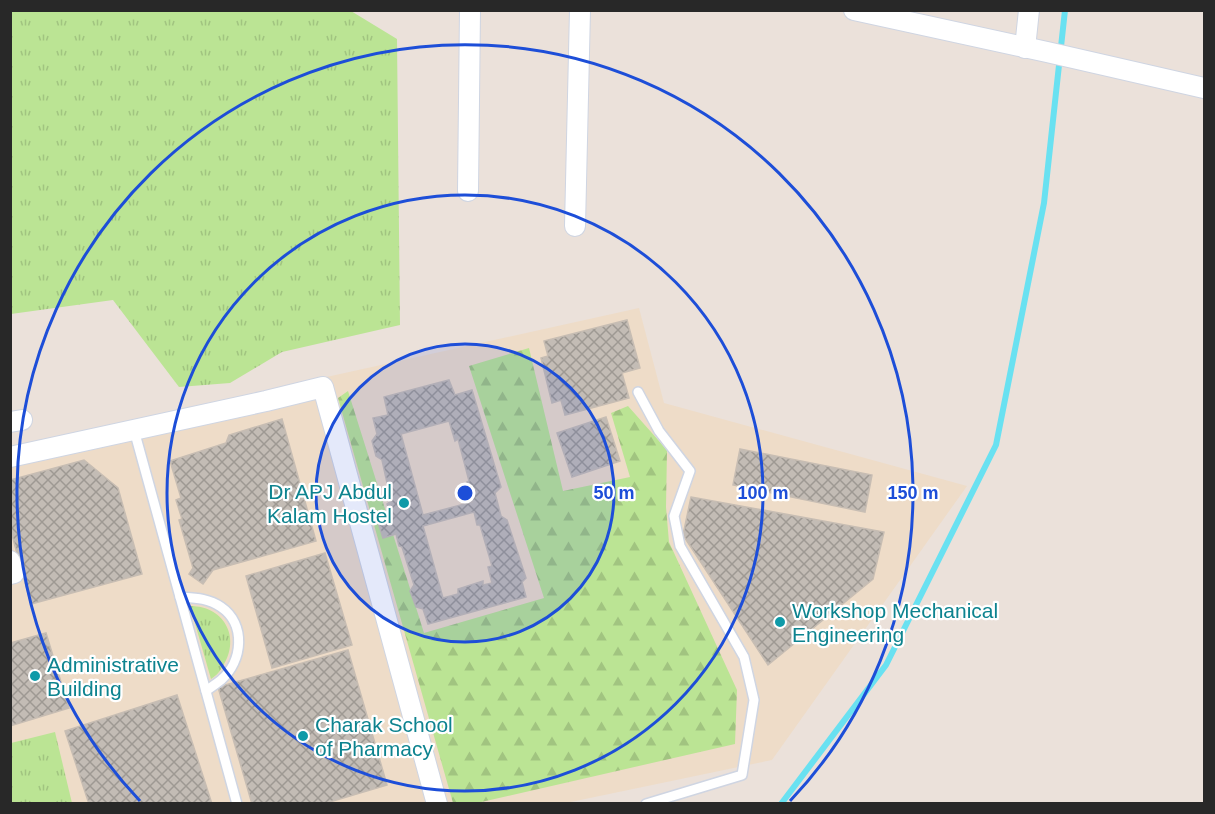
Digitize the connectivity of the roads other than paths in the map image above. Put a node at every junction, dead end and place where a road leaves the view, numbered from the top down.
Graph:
1 (470, 10) edge
2 (580, 10) edge
3 (854, 10) edge
4 (1029, 10) edge
5 (886, 14) edge
6 (1025, 48) junction
7 (1204, 88) edge
8 (468, 191) dead end
9 (575, 226) dead end
10 (638, 392) dead end
11 (134, 429) junction
12 (10, 457) edge
13 (10, 561) edge
14 (10, 574) edge
15 (180, 597) junction
16 (206, 691) junction
17 (237, 804) edge
18 (437, 804) edge
19 (646, 804) edge

1 - 8 street
2 - 9 street
3 - 5 street
4 - 6 street
5 - 6 street
6 - 7 street
10 - 19 lane
11 - 12 street
11 - 15 lane
11 - 18 street
13 - 14 street
15 - 16 lane
15 - 16 lane
16 - 17 lane

